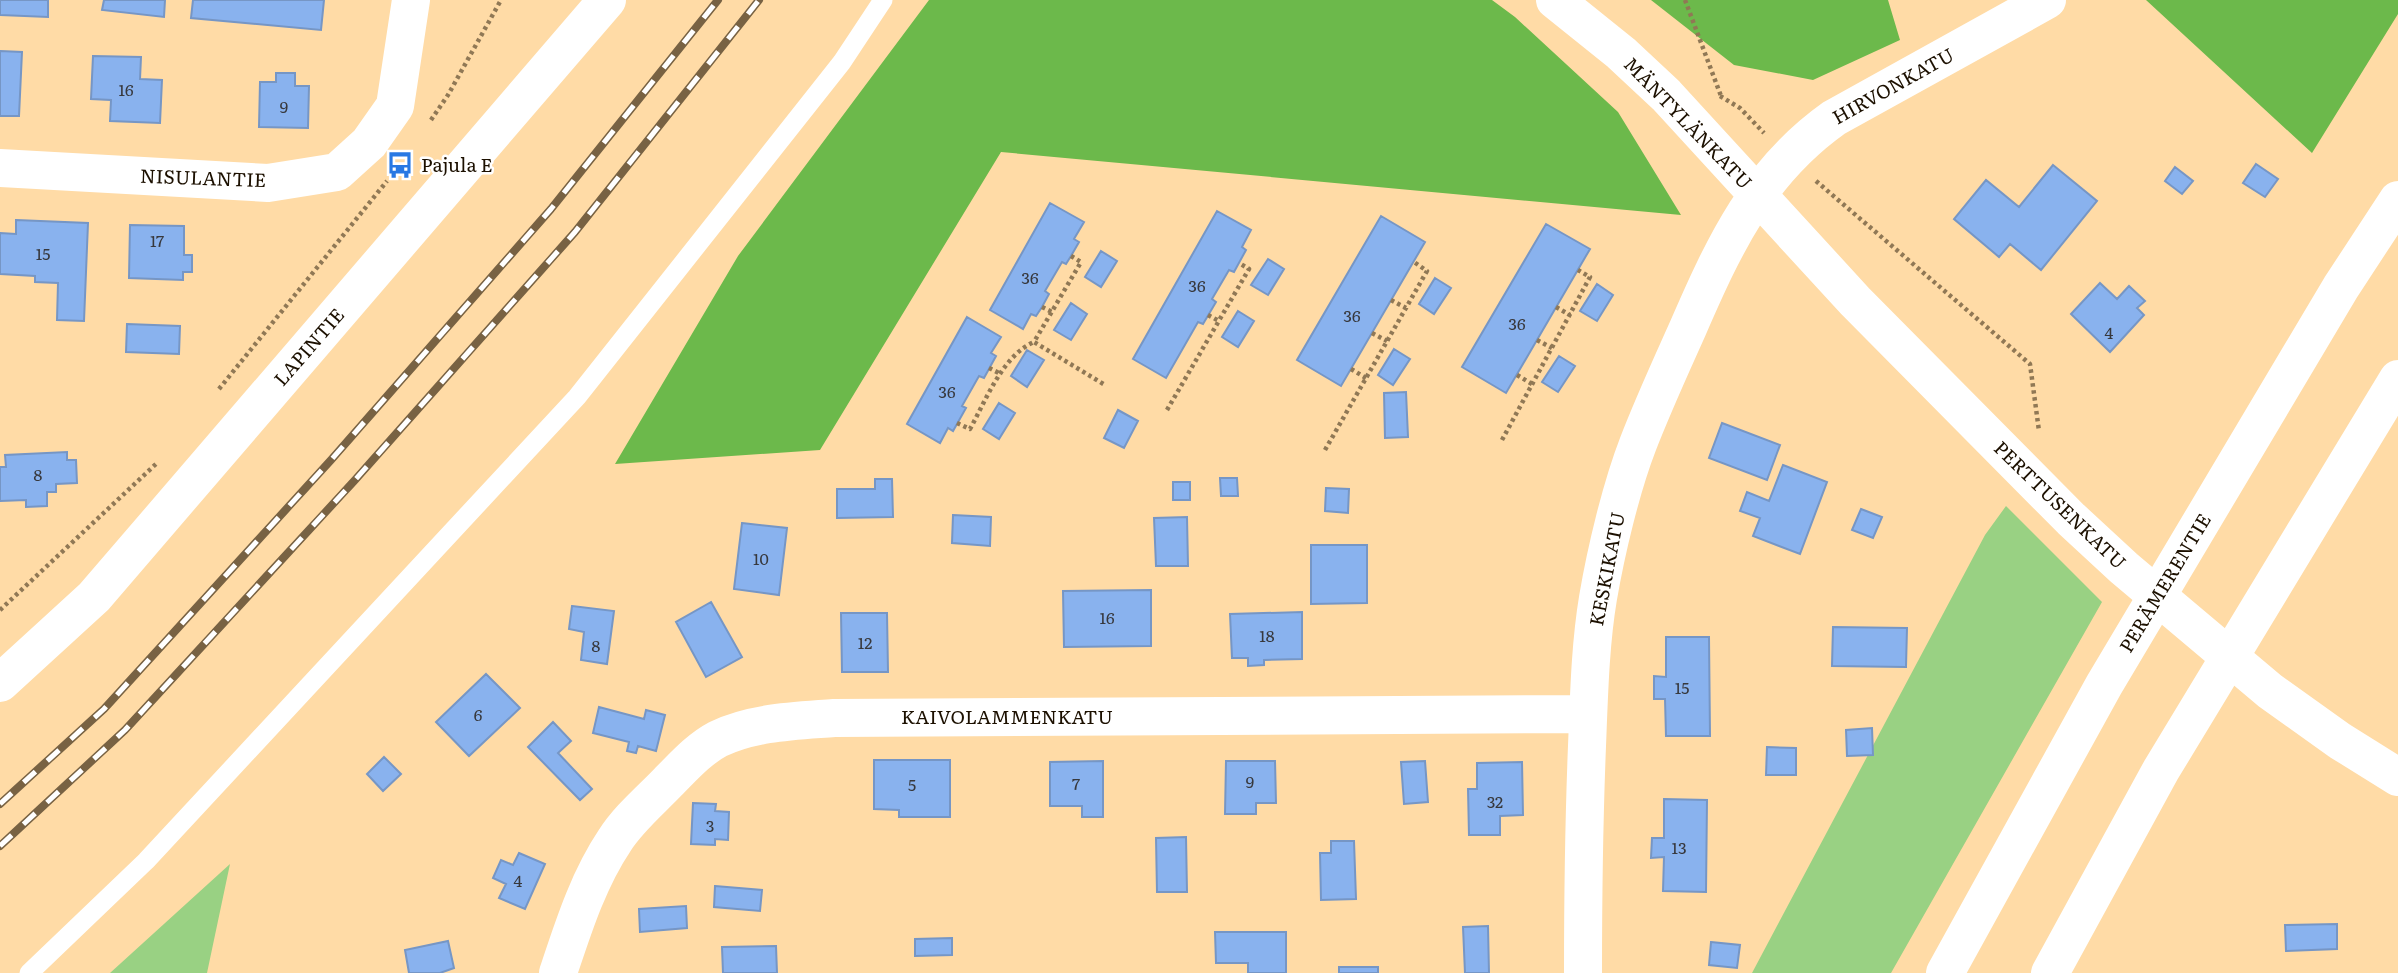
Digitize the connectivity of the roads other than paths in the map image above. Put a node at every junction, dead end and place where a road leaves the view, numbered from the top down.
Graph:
1 (411, 0) edge
2 (607, 0) edge
3 (883, 0) edge
4 (1555, 0) edge
5 (2047, 0) edge
6 (0, 168) edge
7 (1756, 194) junction
8 (2398, 200) edge
9 (2398, 379) edge
10 (0, 683) edge
11 (1588, 714) junction
12 (2398, 778) edge
13 (29, 973) edge
14 (558, 973) edge
15 (1583, 973) edge
16 (1945, 973) edge
17 (2049, 973) edge

1 - 6 main road, NISULANTIE
2 - 10 main road, LAPINTIE
3 - 13 lane
4 - 7 main road, MÄNTYLÄNKATU
5 - 7 main road, HIRVONKATU
7 - 11 main road, KESKIKATU
7 - 12 main road, PERTTUSENKATU
8 - 16 main road, PERÄMERENTIE
9 - 17 main road
11 - 14 main road, KAIVOLAMMENKATU
11 - 15 main road, KESKIKATU

